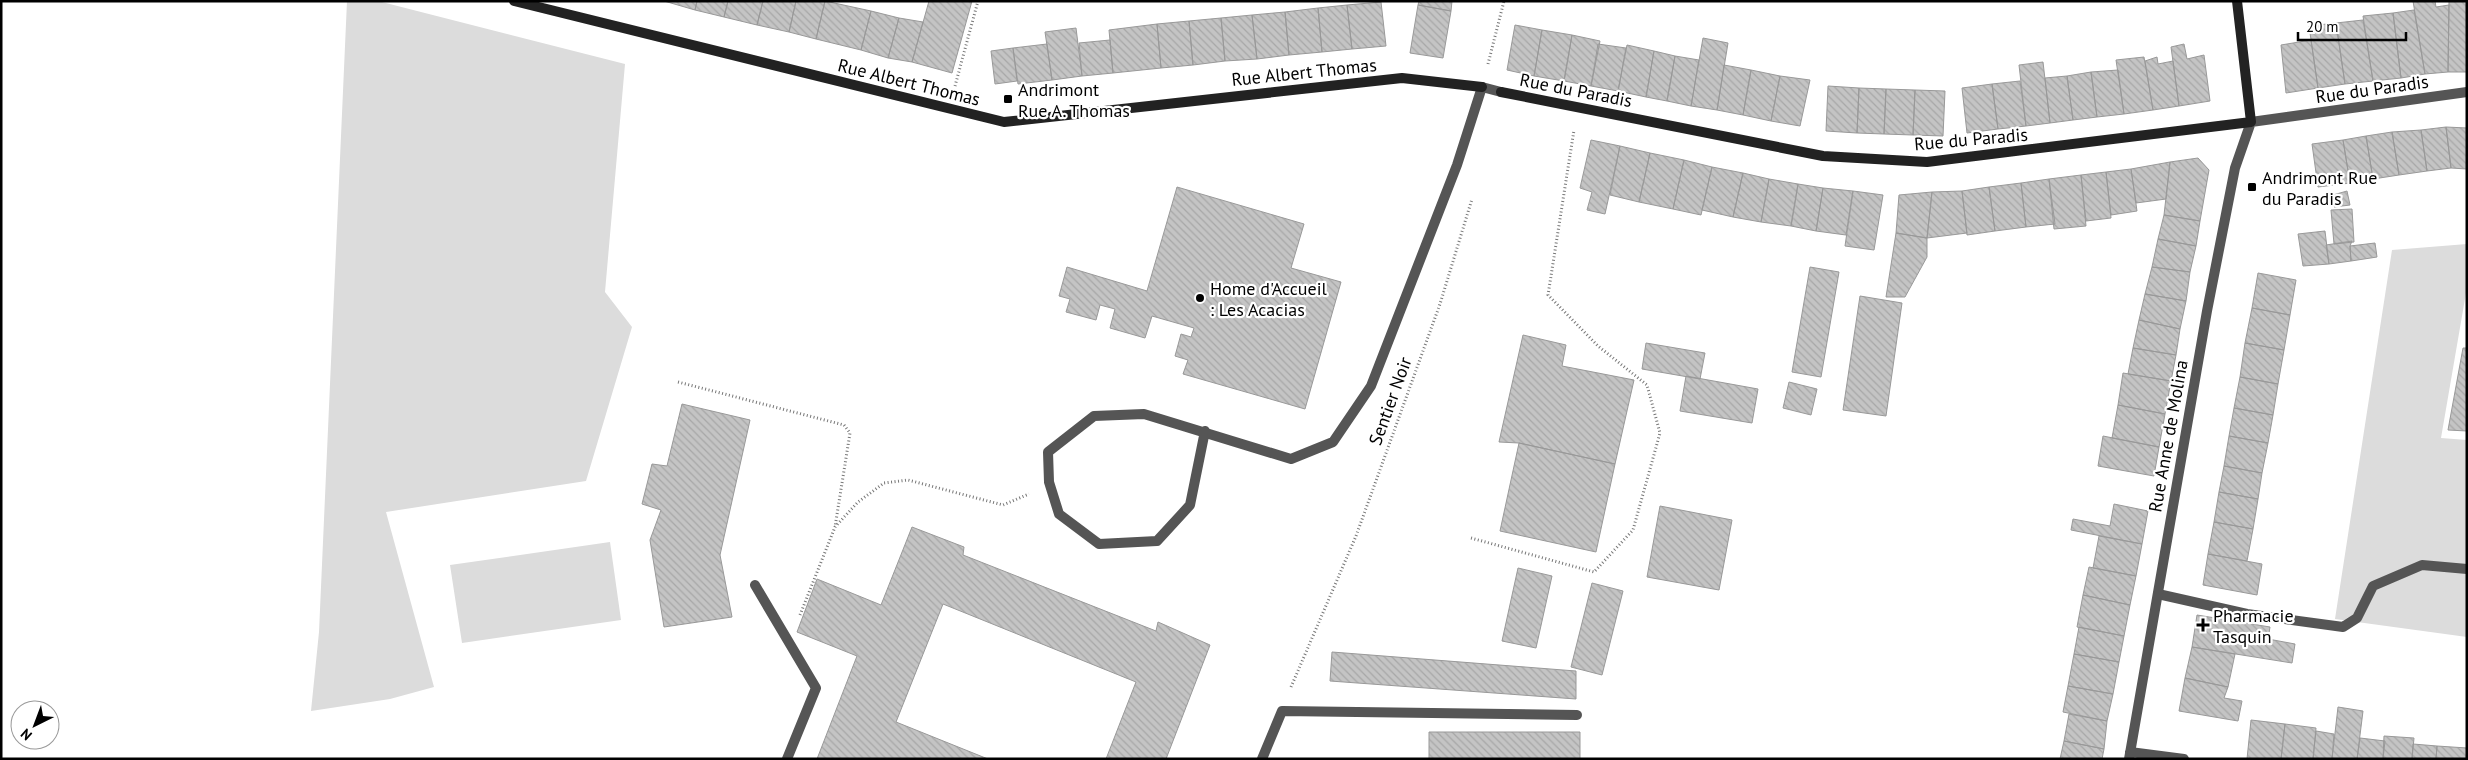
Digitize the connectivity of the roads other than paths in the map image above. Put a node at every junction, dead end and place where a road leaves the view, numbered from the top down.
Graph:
1 (514, 1) edge
2 (2237, 1) edge
3 (1482, 87) junction
4 (2467, 92) edge
5 (2251, 122) junction
6 (1205, 432) junction
7 (2467, 568) edge
8 (756, 585) dead end
9 (2158, 594) junction
10 (1577, 715) dead end
11 (2130, 756) edge
12 (787, 759) edge
13 (1262, 759) edge
14 (2184, 759) edge

1 - 3 street, Rue Albert Thomas
2 - 5 street
3 - 5 street, Rue du Paradis
3 - 6 street
4 - 5 street, Rue du Paradis
5 - 9 street, Rue Anne de Molina
6 - 6 street
7 - 9 street
8 - 12 street
9 - 11 street, Rue Anne de Molina
10 - 13 street
11 - 14 street

